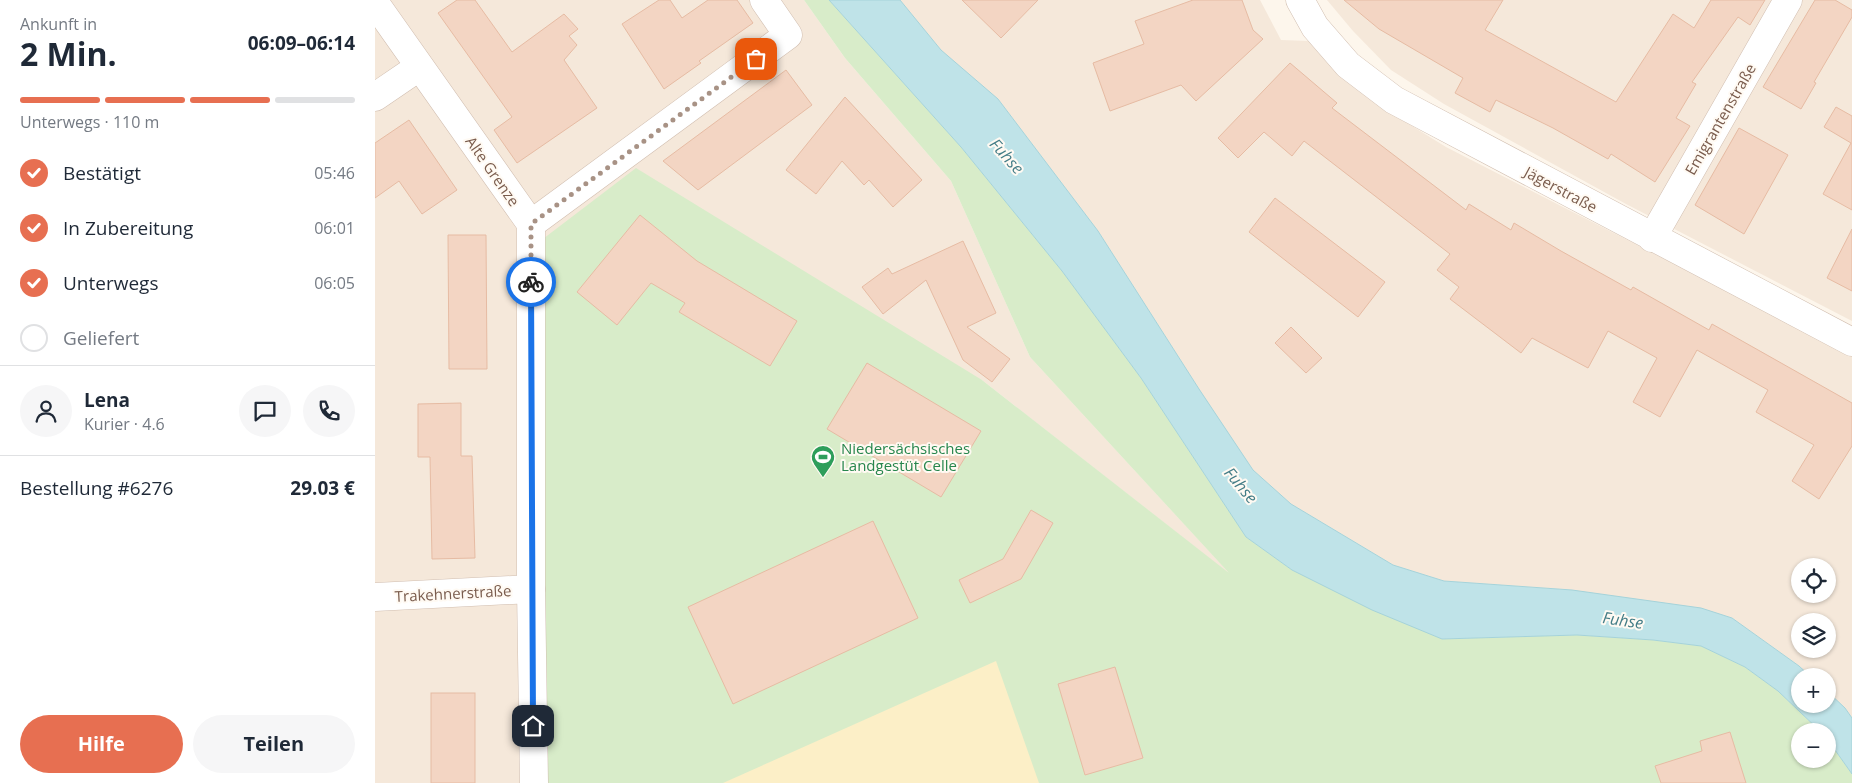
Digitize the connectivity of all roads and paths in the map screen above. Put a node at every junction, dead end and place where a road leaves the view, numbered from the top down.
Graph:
1 (764, 0) edge
2 (1300, 0) edge
3 (1788, 0) edge
4 (375, 4) edge
5 (419, 66) junction
6 (375, 97) edge
7 (531, 224) junction
8 (1653, 238) junction
9 (1852, 342) edge
10 (531, 589) junction
11 (375, 596) edge
12 (534, 783) edge

1 - 7 street
2 - 8 street, Jägerstraße
3 - 8 street, Emigrantenstraße
4 - 5 street, Alte Grenze
5 - 6 street
5 - 7 street, Alte Grenze
7 - 10 street
8 - 9 street, Jägerstraße
10 - 11 street, Trakehnerstraße
10 - 12 street

